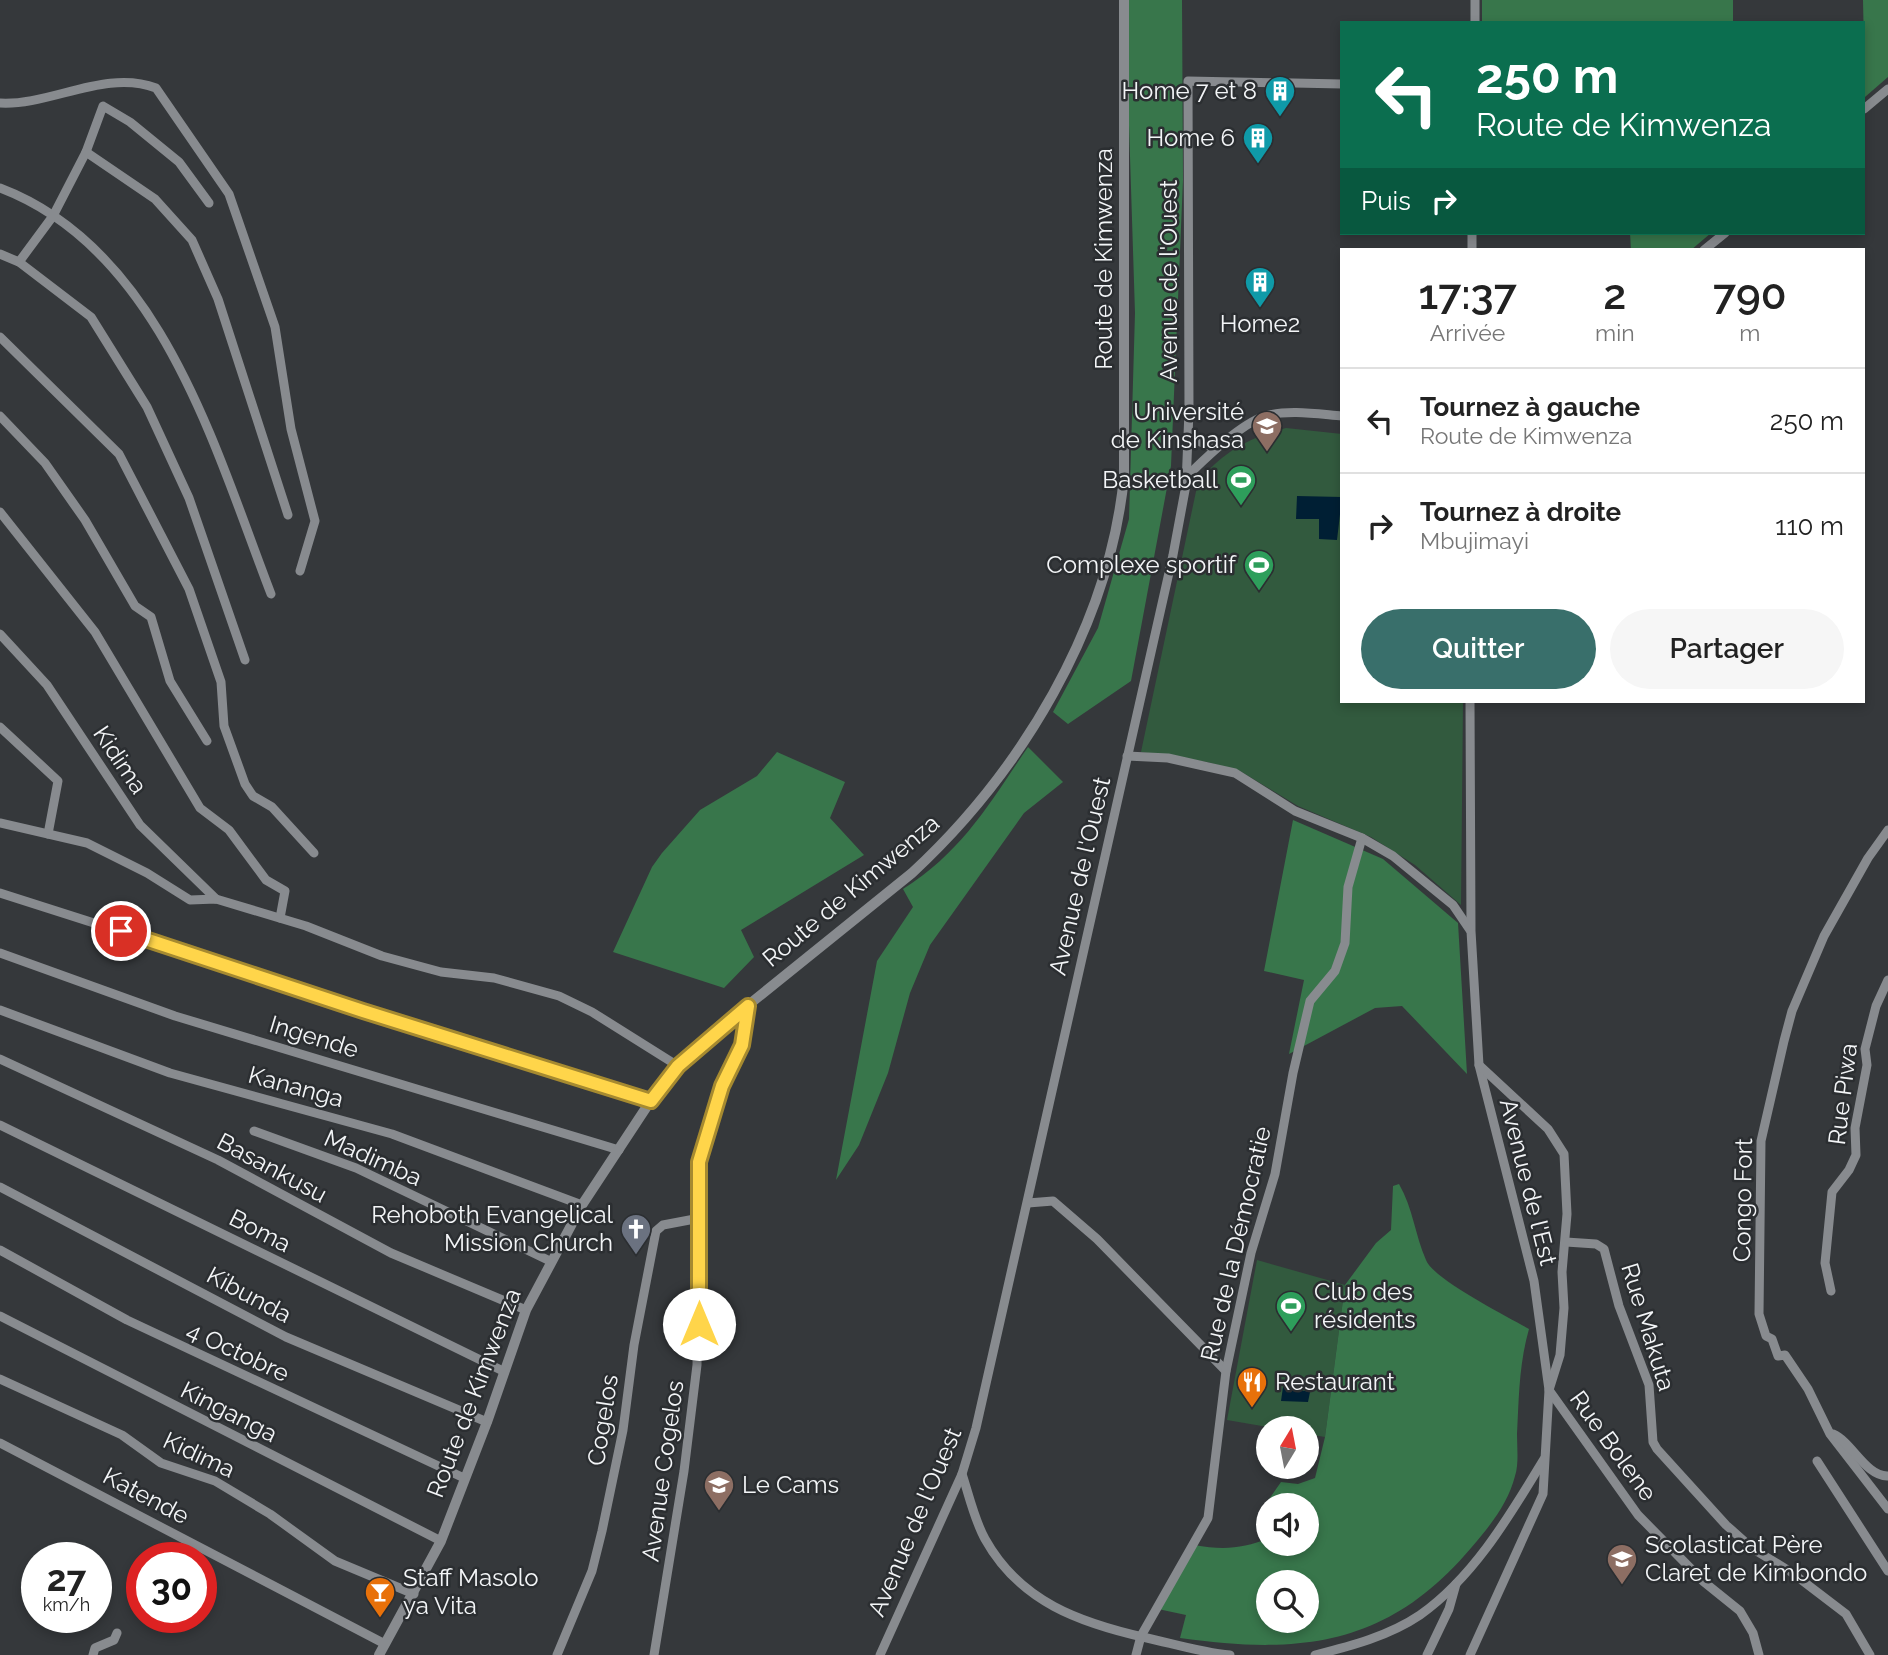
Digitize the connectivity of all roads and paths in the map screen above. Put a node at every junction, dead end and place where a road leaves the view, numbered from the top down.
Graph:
1 (1124, 0) edge
2 (1475, 0) edge
3 (1475, 21) edge
4 (1340, 84) edge
5 (1888, 89) edge
6 (0, 103) edge
7 (1865, 108) edge
8 (86, 152) junction
9 (0, 188) edge
10 (209, 203) dead end
11 (53, 216) junction
12 (1723, 235) edge
13 (1706, 248) edge
14 (0, 254) edge
15 (19, 262) junction
16 (0, 337) edge
17 (0, 416) edge
18 (1340, 416) edge
19 (1188, 436) junction
20 (1216, 449) junction
21 (1187, 476) junction
22 (0, 512) edge
23 (288, 515) dead end
24 (300, 571) dead end
25 (271, 594) dead end
26 (0, 634) edge
27 (245, 660) dead end
28 (1470, 703) edge
29 (0, 727) edge
30 (207, 741) dead end
31 (1127, 756) junction
32 (0, 823) edge
33 (1888, 830) edge
34 (48, 834) junction
35 (1362, 838) junction
36 (314, 853) dead end
37 (0, 893) edge
38 (216, 899) junction
39 (280, 918) junction
40 (1471, 931) junction
41 (0, 953) edge
42 (1888, 980) edge
43 (748, 1006) junction
44 (0, 1010) edge
45 (0, 1059) edge
46 (1479, 1065) junction
47 (678, 1066) junction
48 (651, 1101) junction
49 (0, 1125) edge
50 (254, 1131) dead end
51 (619, 1150) junction
52 (0, 1187) edge
53 (1028, 1202) junction
54 (582, 1205) junction
55 (700, 1218) junction
56 (1566, 1242) junction
57 (0, 1250) edge
58 (550, 1261) junction
59 (1831, 1291) dead end
60 (526, 1310) junction
61 (0, 1316) edge
62 (1226, 1370) junction
63 (503, 1371) junction
64 (0, 1379) edge
65 (1549, 1390) junction
66 (487, 1422) junction
67 (1830, 1434) junction
68 (0, 1443) edge
69 (1546, 1457) junction
70 (1817, 1461) dead end
71 (962, 1474) junction
72 (1888, 1476) edge
73 (464, 1478) junction
74 (1888, 1509) edge
75 (440, 1541) junction
76 (1888, 1571) edge
77 (1457, 1582) junction
78 (414, 1594) junction
79 (117, 1633) dead end
80 (1141, 1636) junction
81 (385, 1644) junction
82 (1758, 1651) edge
83 (93, 1655) edge
84 (379, 1655) edge
85 (557, 1655) edge
86 (654, 1655) edge
87 (880, 1655) edge
88 (1136, 1655) edge
89 (1230, 1655) edge
90 (1315, 1655) edge
91 (1427, 1655) edge
92 (1470, 1655) edge
93 (1870, 1655) edge

1 - 43 street, Route de Kimwenza
2 - 3 street
4 - 19 street, Avenue de l'Ouest
5 - 7 street
6 - 24 street
8 - 10 street
8 - 11 street
8 - 23 street
9 - 11 street
11 - 15 street
11 - 25 street
12 - 13 street
14 - 15 street
15 - 27 street
16 - 36 street
17 - 30 street
18 - 20 street
19 - 20 street
19 - 21 street, Avenue de l'Ouest
20 - 21 street
21 - 31 street, Avenue de l'Ouest
22 - 39 street
26 - 38 street, Kidima
28 - 40 street, Avenue de l'Est
29 - 34 street
31 - 35 street
31 - 53 street, Avenue de l'Ouest
32 - 34 street
33 - 67 street, Congo Fort
34 - 38 street
35 - 40 street
35 - 62 street, Rue de la Démocratie
37 - 48 street
38 - 39 street
39 - 47 street
40 - 46 street, Avenue de l'Est
41 - 51 street, Ingende
42 - 59 street, Rue Piwa
43 - 47 street, Route de Kimwenza
43 - 55 street, Avenue Cogelos
44 - 54 street, Kananga
45 - 60 street, Basankusu
46 - 56 street
46 - 65 street, Avenue de l'Est
47 - 48 street, Route de Kimwenza
48 - 51 street, Route de Kimwenza
49 - 63 street, Boma
50 - 58 street, Madimba
51 - 54 street, Route de Kimwenza
52 - 66 street, Kibunda
53 - 62 street
53 - 71 street, Avenue de l'Ouest
54 - 58 street, Route de Kimwenza
55 - 85 street, Cogelos
55 - 86 street, Avenue Cogelos
56 - 65 street
56 - 93 street, Rue Makuta
57 - 73 street, 4 Octobre
58 - 60 street, Route de Kimwenza
60 - 63 street, Route de Kimwenza
61 - 75 street, Kinganga
62 - 80 street, Rue de la Démocratie
63 - 66 street, Route de Kimwenza
64 - 78 street, Kidima
65 - 69 street, Avenue de l'Est
65 - 82 street, Rue Bolene
66 - 73 street, Route de Kimwenza
67 - 72 street
67 - 74 street, Congo Fort
68 - 81 street, Katende
69 - 77 street
69 - 92 street, Avenue de l'Est
70 - 76 street
71 - 80 street
71 - 87 street, Avenue de l'Ouest
73 - 75 street, Route de Kimwenza
75 - 78 street, Route de Kimwenza
77 - 90 street
77 - 91 street
78 - 81 street, Route de Kimwenza
79 - 83 street
80 - 88 street, Rue de la Démocratie
80 - 89 street
81 - 84 street, Route de Kimwenza

